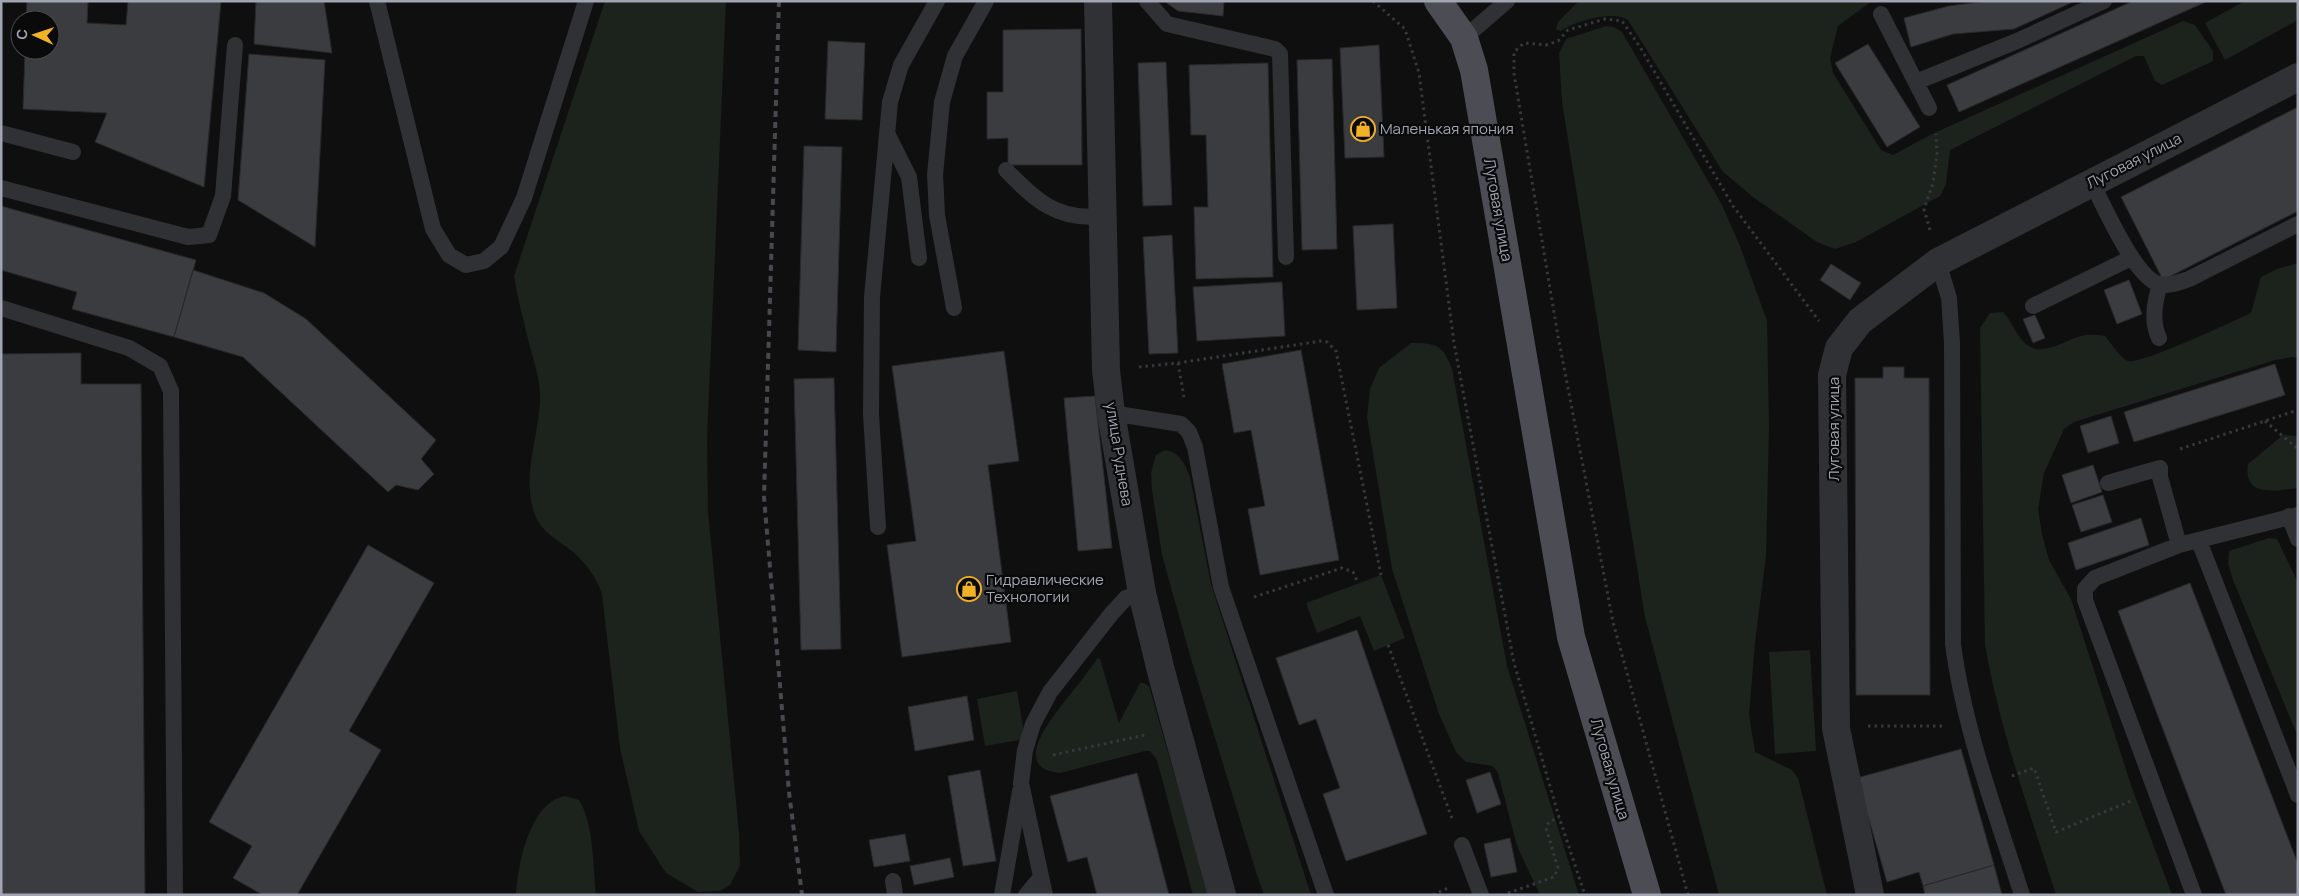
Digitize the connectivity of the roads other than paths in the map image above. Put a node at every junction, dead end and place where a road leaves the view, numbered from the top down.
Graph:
1 (376, 1) edge
2 (586, 1) edge
3 (937, 1) edge
4 (986, 1) edge
5 (1098, 1) edge
6 (1147, 1) edge
7 (1438, 1) edge
8 (1507, 1) edge
9 (2104, 1) edge
10 (1881, 14) dead end
11 (1464, 38) junction
12 (235, 45) dead end
13 (2298, 77) edge
14 (1916, 82) junction
15 (1929, 108) road end
16 (1, 133) edge
17 (886, 133) junction
18 (73, 152) dead end
19 (1006, 170) dead end
20 (2092, 183) junction
21 (1, 188) edge
22 (1102, 216) junction
23 (2298, 224) edge
24 (1286, 256) dead end
25 (919, 258) dead end
26 (2131, 258) junction
27 (1938, 262) junction
28 (2160, 285) junction
29 (2033, 306) dead end
30 (1, 308) edge
31 (954, 308) dead end
32 (2159, 338) dead end
33 (1111, 414) junction
34 (2108, 484) dead end
35 (2293, 516) edge
36 (878, 527) dead end
37 (2298, 539) edge
38 (2200, 541) junction
39 (2179, 545) junction
40 (1142, 593) junction
41 (1021, 782) junction
42 (2298, 795) edge
43 (1462, 845) road end
44 (1041, 877) junction
45 (175, 895) edge
46 (1002, 895) edge
47 (1026, 895) edge
48 (1045, 895) edge
49 (1222, 895) edge
50 (1326, 895) edge
51 (1481, 895) edge
52 (1646, 895) edge
53 (1870, 895) edge
54 (2022, 895) edge
55 (2194, 895) edge

1 - 2 lane
3 - 17 lane
4 - 31 lane
5 - 22 street, улица Руднева
6 - 24 lane
7 - 11 main road, Луговая улица
8 - 11 lane
9 - 14 lane
10 - 14 lane
11 - 52 main road, Луговая улица
12 - 21 lane
13 - 20 street, Луговая улица
14 - 15 lane
16 - 18 lane
17 - 25 lane
17 - 36 lane
19 - 22 lane
20 - 26 lane
20 - 27 street, Луговая улица
22 - 33 street, улица Руднева
23 - 28 lane
26 - 28 lane
26 - 29 lane
27 - 53 street, Луговая улица
27 - 54 lane
28 - 32 lane
30 - 45 lane
33 - 40 street, улица Руднева
33 - 50 lane
34 - 39 lane
35 - 37 lane
35 - 38 lane
38 - 39 lane
38 - 42 lane
39 - 55 lane
40 - 41 lane
40 - 49 street, улица Руднева
41 - 44 lane
41 - 46 lane
43 - 51 lane
44 - 47 lane
44 - 48 lane

